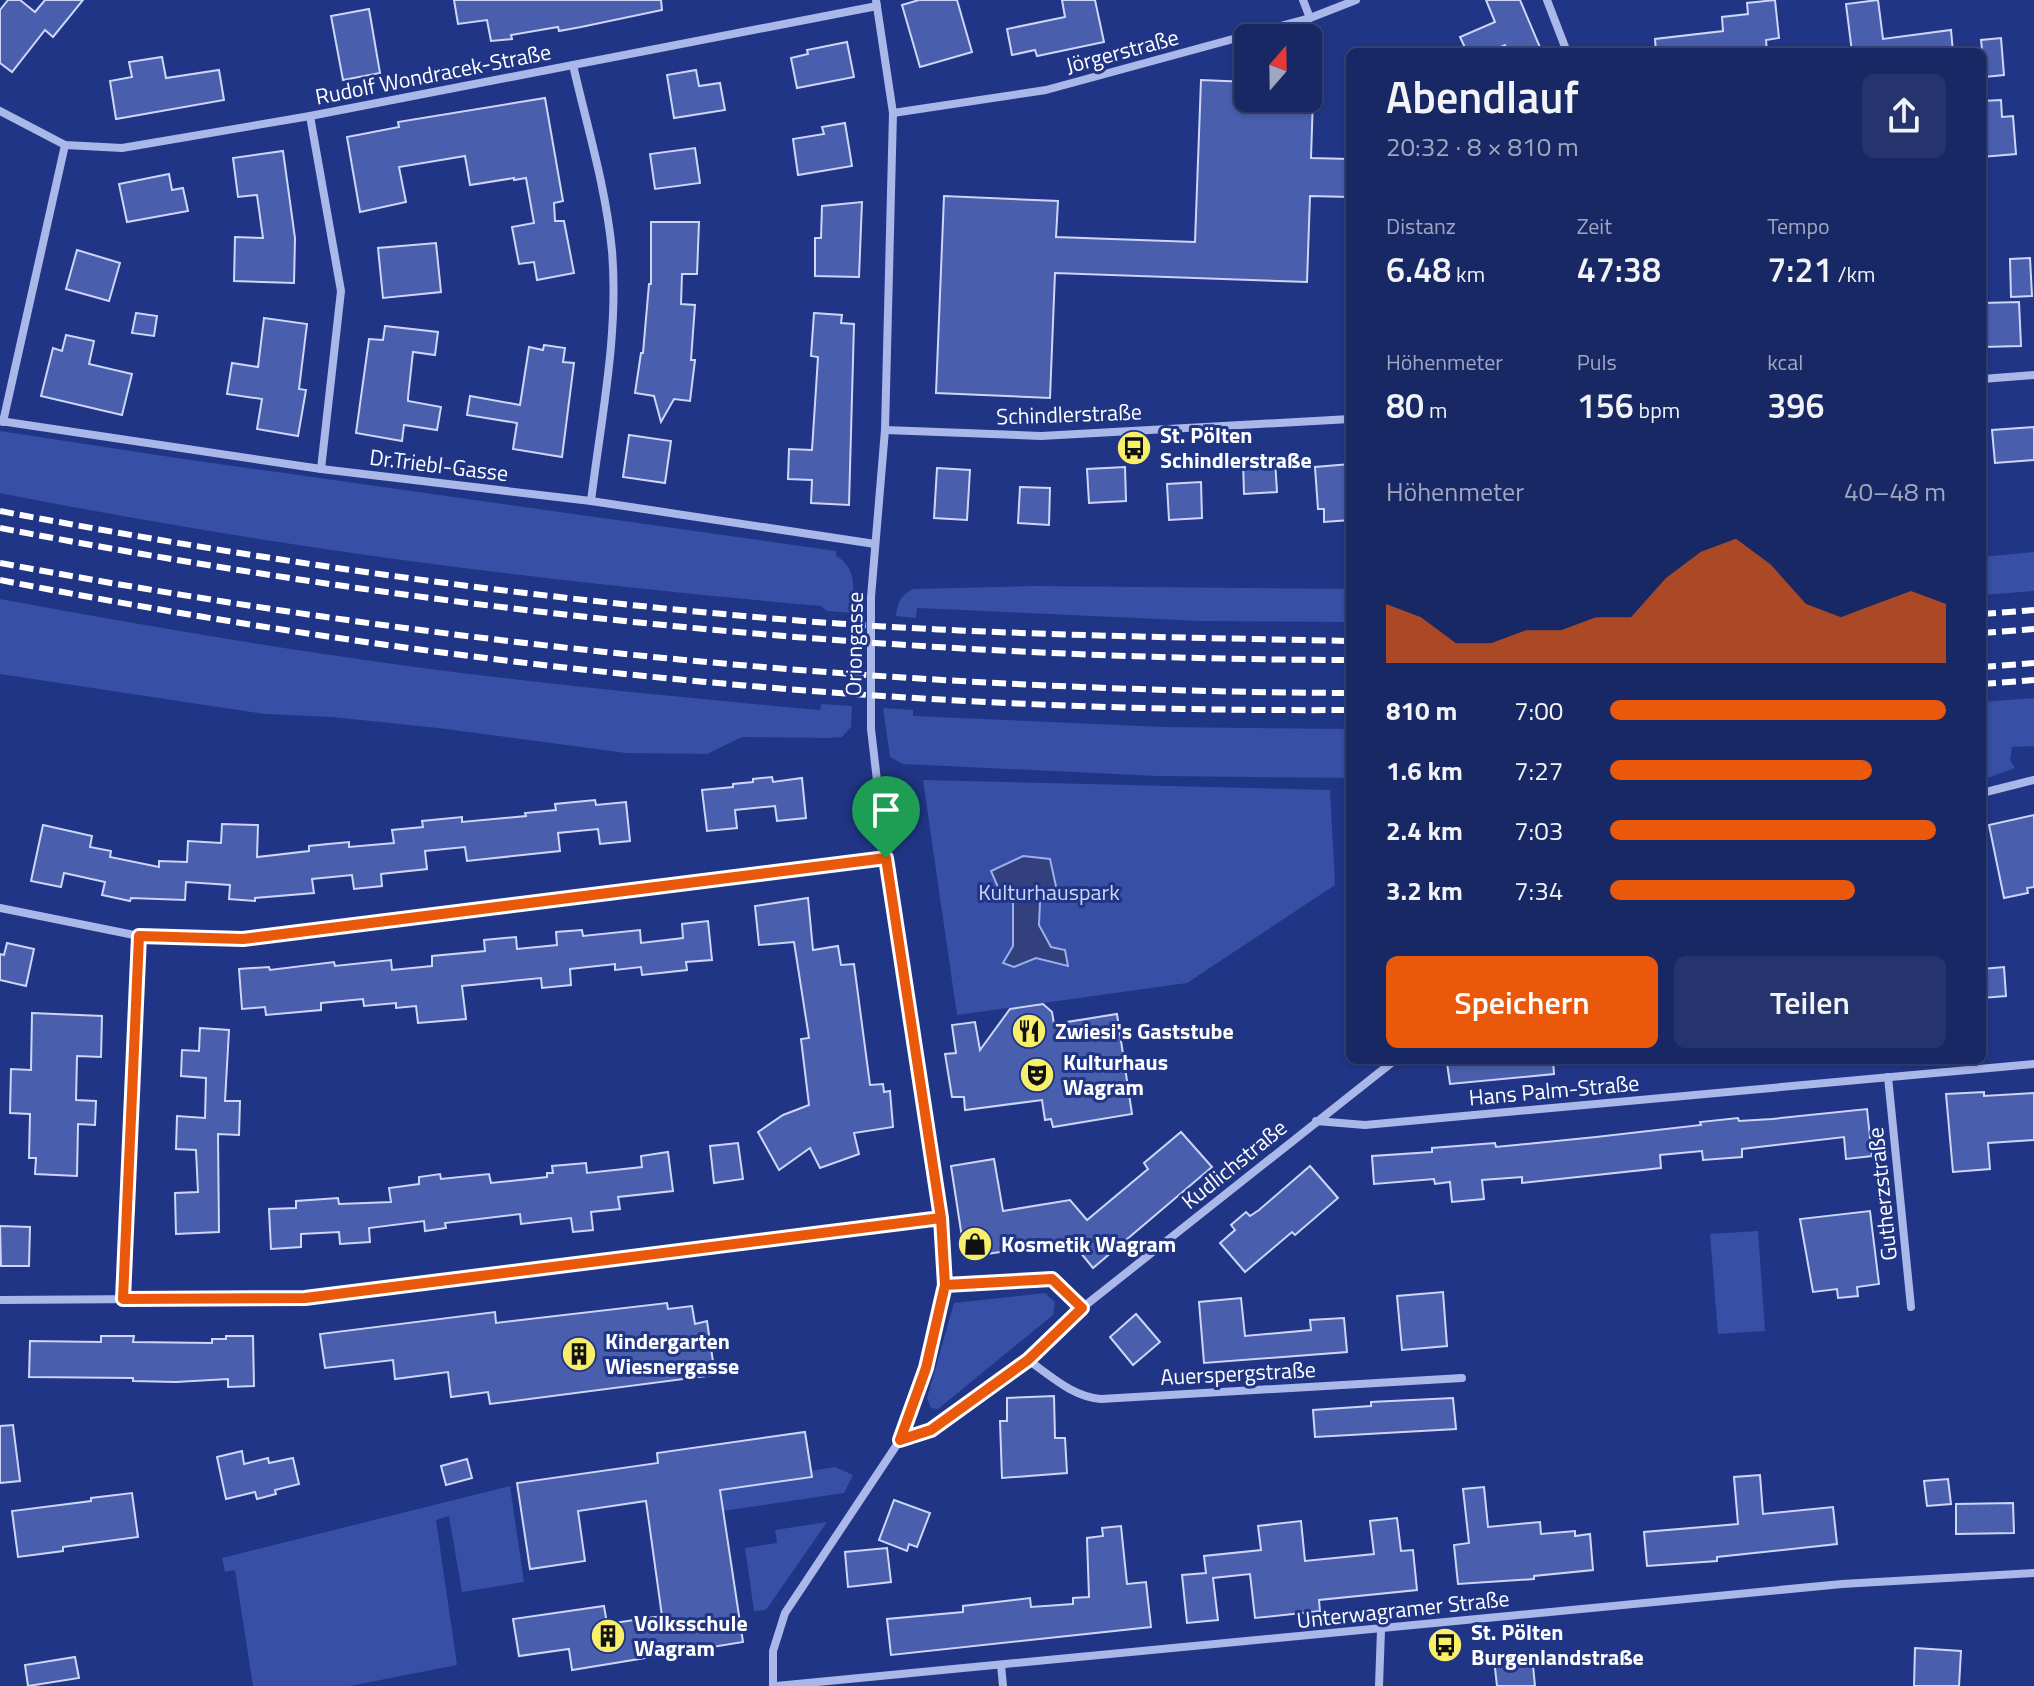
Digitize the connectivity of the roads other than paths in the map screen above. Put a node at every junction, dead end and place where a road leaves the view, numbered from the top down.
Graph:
1 (1303, 0) edge
2 (1356, 0) edge
3 (1547, 0) edge
4 (877, 3) edge
5 (1310, 18) junction
6 (1565, 48) edge
7 (573, 65) junction
8 (0, 111) edge
9 (893, 113) junction
10 (310, 116) junction
11 (65, 145) junction
12 (2034, 375) edge
13 (1986, 379) edge
14 (1346, 419) edge
15 (2, 421) edge
16 (885, 430) junction
17 (321, 469) junction
18 (591, 501) junction
19 (875, 544) junction
20 (2034, 780) edge
21 (1986, 792) edge
22 (886, 858) junction
23 (0, 908) edge
24 (139, 936) junction
25 (1390, 1064) edge
26 (2034, 1064) edge
27 (1888, 1077) junction
28 (1316, 1121) junction
29 (941, 1218) junction
30 (945, 1285) junction
31 (123, 1299) junction
32 (0, 1300) edge
33 (1911, 1307) dead end
34 (1082, 1308) junction
35 (1028, 1360) junction
36 (1462, 1378) dead end
37 (900, 1440) junction
38 (2034, 1573) edge
39 (1381, 1630) junction
40 (1001, 1665) junction
41 (775, 1686) edge
42 (1003, 1686) edge
43 (1379, 1686) edge

1 - 5 street
2 - 5 street, Jörgerstraße
3 - 6 street
4 - 7 street, Rudolf Wondracek-Straße
4 - 9 street, Oriongasse
5 - 9 street, Jörgerstraße
7 - 10 street, Rudolf Wondracek-Straße
7 - 18 street
8 - 11 street, Rudolf Wondracek-Straße
9 - 16 street, Oriongasse
10 - 11 street, Rudolf Wondracek-Straße
10 - 17 street
11 - 15 street
12 - 13 street
14 - 16 street, Schindlerstraße
15 - 17 street, Dr.Triebl-Gasse
16 - 19 street, Oriongasse
17 - 18 street, Dr.Triebl-Gasse
18 - 19 street, Dr.Triebl-Gasse
19 - 22 street, Oriongasse
20 - 21 street
22 - 24 street
22 - 29 street, Oriongasse
23 - 24 street
24 - 31 street
25 - 28 street, Kudlichstraße
26 - 27 street, Hans Palm-Straße
27 - 28 street, Hans Palm-Straße
27 - 33 street, Gutherzstraße
28 - 34 street, Kudlichstraße
29 - 30 street, Oriongasse
29 - 31 street
30 - 34 street
30 - 37 street, Oriongasse
31 - 32 street
34 - 35 street, Kudlichstraße
35 - 36 street, Auerspergstraße
35 - 37 street, Kudlichstraße
37 - 41 street
38 - 39 street, Unterwagramer Straße
39 - 40 street, Unterwagramer Straße
39 - 43 street
40 - 41 street, Unterwagramer Straße
40 - 42 street

